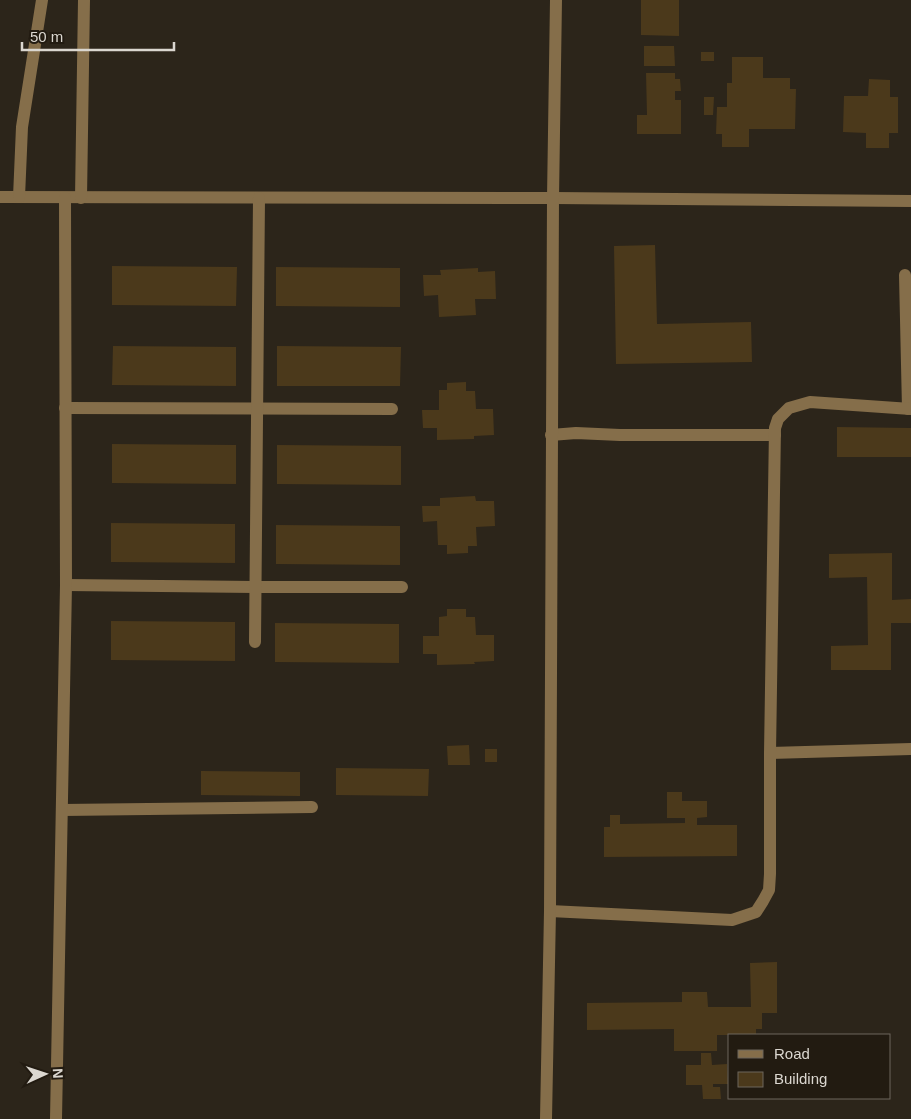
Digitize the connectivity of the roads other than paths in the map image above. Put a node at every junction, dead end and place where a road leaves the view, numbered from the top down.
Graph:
1 (42, 0) edge
2 (84, 0) edge
3 (556, 0) edge
4 (0, 197) edge
5 (19, 197) junction
6 (65, 198) junction
7 (81, 198) junction
8 (259, 198) junction
9 (553, 198) junction
10 (911, 201) edge
11 (905, 275) dead end
12 (65, 408) junction
13 (257, 408) junction
14 (392, 409) dead end
15 (909, 409) edge
16 (552, 435) junction
17 (775, 435) junction
18 (66, 585) junction
19 (255, 587) junction
20 (402, 587) dead end
21 (255, 642) dead end
22 (911, 750) edge
23 (770, 753) junction
24 (312, 807) dead end
25 (62, 810) junction
26 (550, 911) junction
27 (56, 1119) edge
28 (546, 1119) edge

1 - 5 street
2 - 7 street
3 - 9 street
4 - 5 street
5 - 6 street
6 - 7 street
6 - 12 street
7 - 8 street
8 - 9 street
8 - 13 street
9 - 10 street
9 - 16 street
11 - 15 street
12 - 13 street
12 - 18 street
13 - 14 street
13 - 19 street
15 - 17 street
16 - 17 street
16 - 26 street
17 - 23 street
18 - 19 street
18 - 25 street
19 - 20 street
19 - 21 street
22 - 23 street
23 - 26 street
24 - 25 street
25 - 27 street
26 - 28 street

